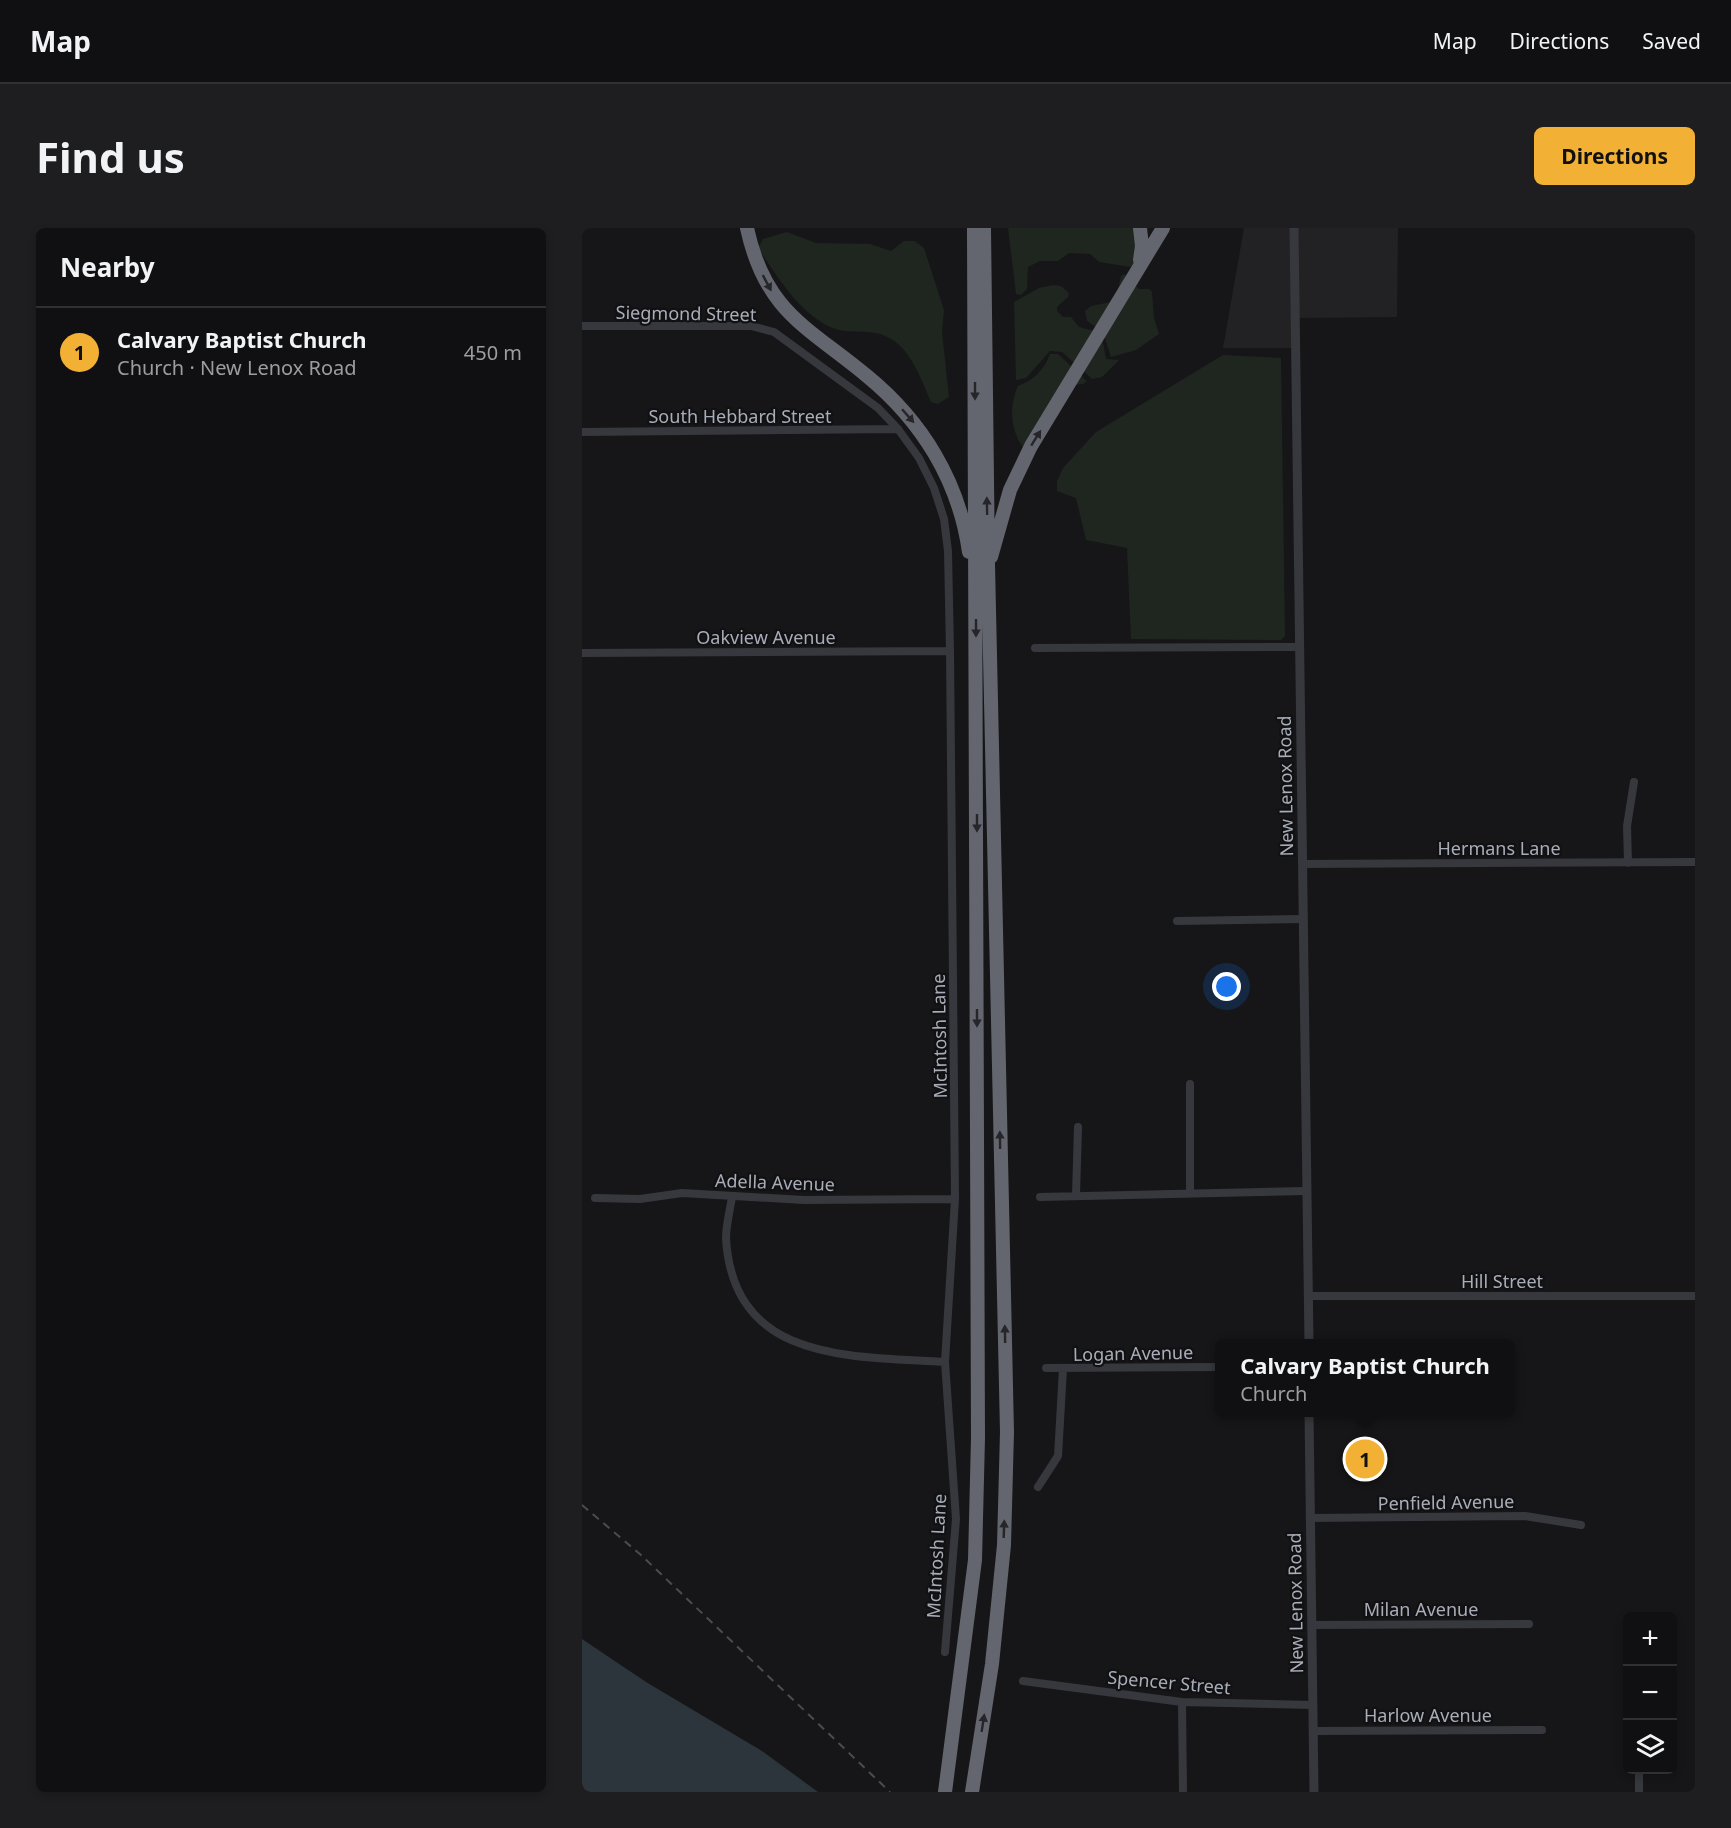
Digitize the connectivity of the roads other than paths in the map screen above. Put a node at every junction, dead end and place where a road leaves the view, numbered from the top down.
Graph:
1 (747, 228) edge
2 (974, 228) edge
3 (984, 228) edge
4 (1140, 228) edge
5 (1163, 228) edge
6 (1294, 228) edge
7 (1140, 262) junction
8 (582, 326) edge
9 (898, 429) junction
10 (582, 432) edge
11 (988, 564) junction
12 (976, 601) junction
13 (1299, 647) junction
14 (1035, 648) dead end
15 (950, 651) junction
16 (582, 653) edge
17 (1634, 782) dead end
18 (1695, 862) edge
19 (1628, 863) junction
20 (1303, 864) junction
21 (1304, 919) junction
22 (1177, 921) dead end
23 (1190, 1084) dead end
24 (1078, 1127) dead end
25 (1307, 1191) junction
26 (1190, 1193) junction
27 (1076, 1195) junction
28 (732, 1197) junction
29 (1040, 1197) dead end
30 (595, 1198) dead end
31 (955, 1199) junction
32 (1308, 1296) junction
33 (1695, 1296) edge
34 (1309, 1339) edge
35 (945, 1362) junction
36 (1215, 1367) edge
37 (1046, 1368) dead end
38 (1063, 1369) junction
39 (1309, 1417) edge
40 (1038, 1487) dead end
41 (1310, 1518) junction
42 (1581, 1525) dead end
43 (1529, 1624) dead end
44 (1312, 1625) junction
45 (945, 1652) dead end
46 (1023, 1681) dead end
47 (1182, 1702) junction
48 (1313, 1705) junction
49 (1542, 1730) dead end
50 (1313, 1731) junction
51 (1639, 1774) edge
52 (973, 1786) edge
53 (945, 1792) edge
54 (1183, 1792) edge
55 (1314, 1792) edge
56 (1639, 1792) edge

1 -> 12 highway
2 -> 12 highway
11 -> 3 highway
4 - 7 highway
5 - 7 highway
6 - 13 street, New Lenox Road
11 -> 7 highway
8 - 9 street, Siegmond Street
9 - 10 street, South Hebbard Street
9 - 15 street, McIntosh Lane
52 -> 11 highway
12 -> 53 highway
13 - 14 street
13 - 20 street, New Lenox Road
15 - 16 street, Oakview Avenue
15 - 31 street, McIntosh Lane
17 - 19 street
18 - 19 street, Hermans Lane
19 - 20 street, Hermans Lane
20 - 21 street, New Lenox Road
21 - 22 street
21 - 25 street, New Lenox Road
23 - 26 street
24 - 27 street
25 - 26 street
25 - 32 street, New Lenox Road
26 - 27 street
27 - 29 street
28 - 30 street, Adella Avenue
28 - 31 street, Adella Avenue
28 - 35 street
31 - 35 street, McIntosh Lane
32 - 33 street, Hill Street
32 - 34 street, New Lenox Road
35 - 45 street, McIntosh Lane
36 - 38 street, Logan Avenue
37 - 38 street, Logan Avenue
38 - 40 street
39 - 41 street, New Lenox Road
41 - 42 street, Penfield Avenue
41 - 44 street, New Lenox Road
43 - 44 street, Milan Avenue
44 - 48 street, New Lenox Road
46 - 47 street, Spencer Street
47 - 48 street, Spencer Street
47 - 54 street
48 - 50 street, New Lenox Road
49 - 50 street, Harlow Avenue
50 - 55 street, New Lenox Road
51 - 56 street

